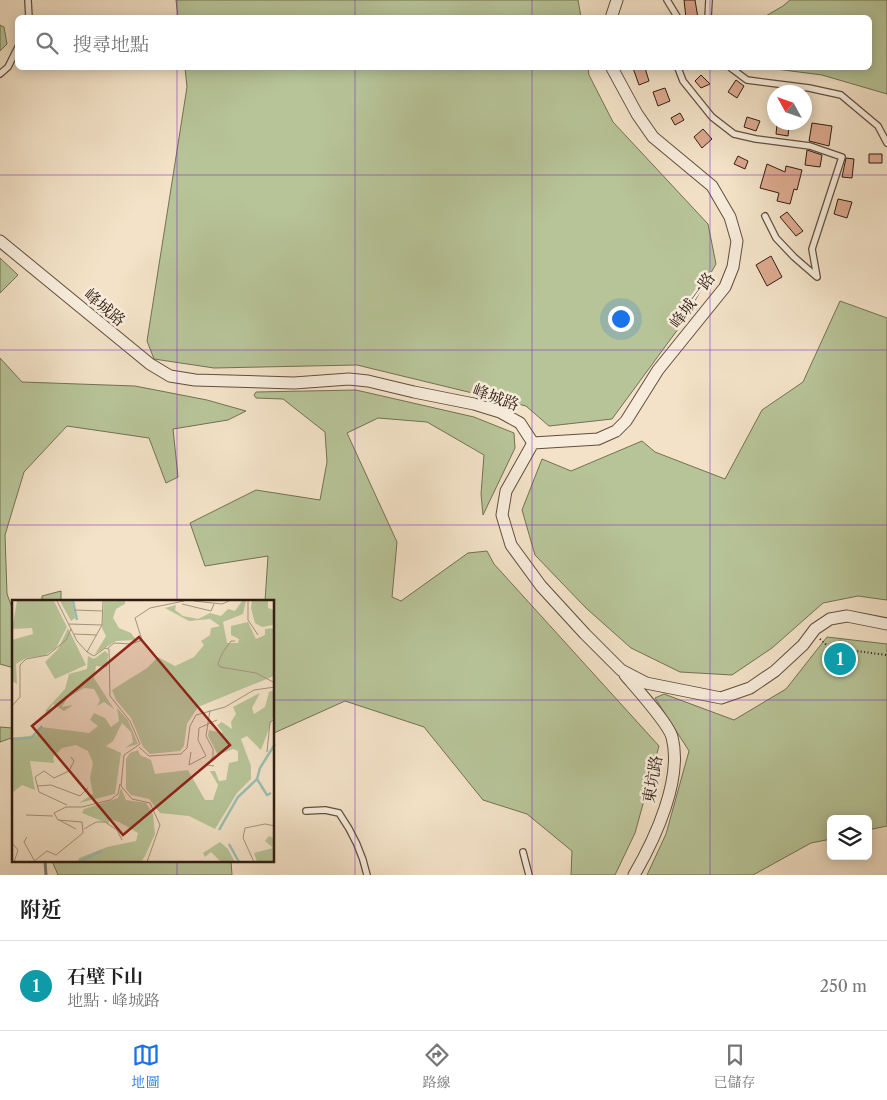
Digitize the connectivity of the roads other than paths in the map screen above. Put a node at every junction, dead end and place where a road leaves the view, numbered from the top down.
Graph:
1 (28, 0) edge
2 (618, 0) edge
3 (667, 0) edge
4 (709, 0) edge
5 (29, 15) edge
6 (612, 15) edge
7 (676, 15) edge
8 (708, 15) edge
9 (15, 53) edge
10 (613, 70) edge
11 (679, 70) edge
12 (734, 70) edge
13 (0, 74) edge
14 (887, 143) edge
15 (765, 216) dead end
16 (0, 241) edge
17 (532, 442) junction
18 (887, 624) edge
19 (621, 670) junction
20 (306, 811) dead end
21 (523, 852) dead end
22 (366, 875) edge
23 (529, 875) edge
24 (634, 875) edge

1 - 5 lane
2 - 6 street
3 - 7 lane
4 - 8 lane
9 - 13 lane
10 - 17 street, 峰城一路
11 - 15 lane
12 - 14 lane
16 - 17 street, 峰城路
17 - 19 street
18 - 19 street
19 - 24 street, 東坑路
20 - 22 lane
21 - 23 lane

